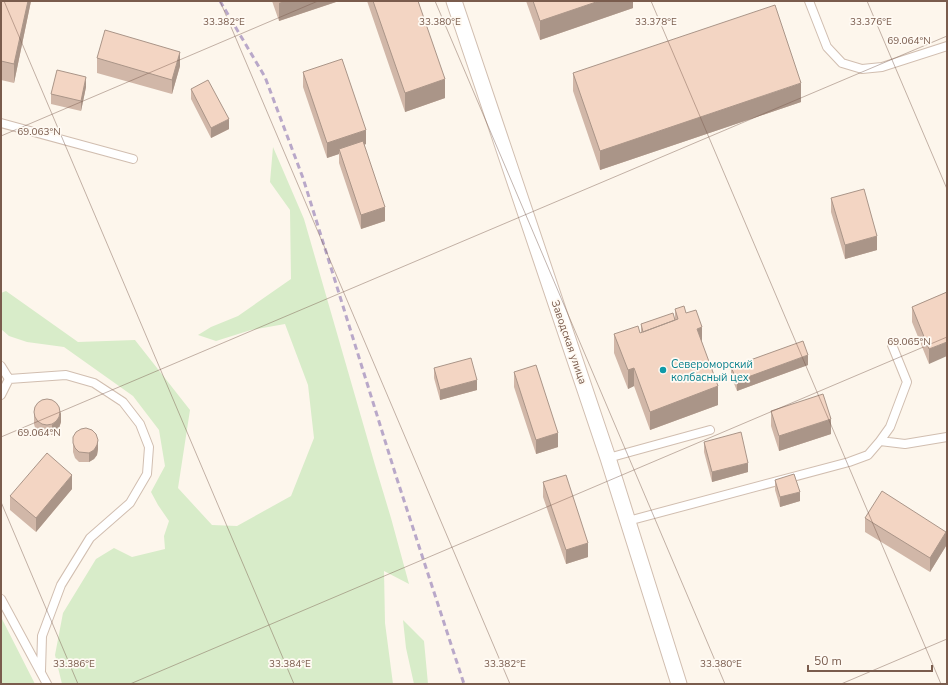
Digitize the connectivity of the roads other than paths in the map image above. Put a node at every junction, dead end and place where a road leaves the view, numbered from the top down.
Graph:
1 (454, 1) edge
2 (808, 1) edge
3 (947, 46) edge
4 (1, 122) edge
5 (133, 159) dead end
6 (892, 345) dead end
7 (1, 366) edge
8 (9, 379) junction
9 (1, 395) edge
10 (710, 430) dead end
11 (947, 437) edge
12 (880, 441) junction
13 (608, 458) junction
14 (628, 521) junction
15 (1, 599) edge
16 (41, 671) junction
17 (47, 684) edge
18 (679, 684) edge

1 - 13 street, Заводская улица
2 - 3 lane
4 - 5 lane
6 - 12 lane
7 - 8 lane
8 - 9 lane
8 - 16 lane
10 - 13 lane
11 - 12 lane
12 - 14 lane
13 - 14 street, Заводская улица
14 - 18 street, Заводская улица
15 - 16 lane
16 - 17 lane

